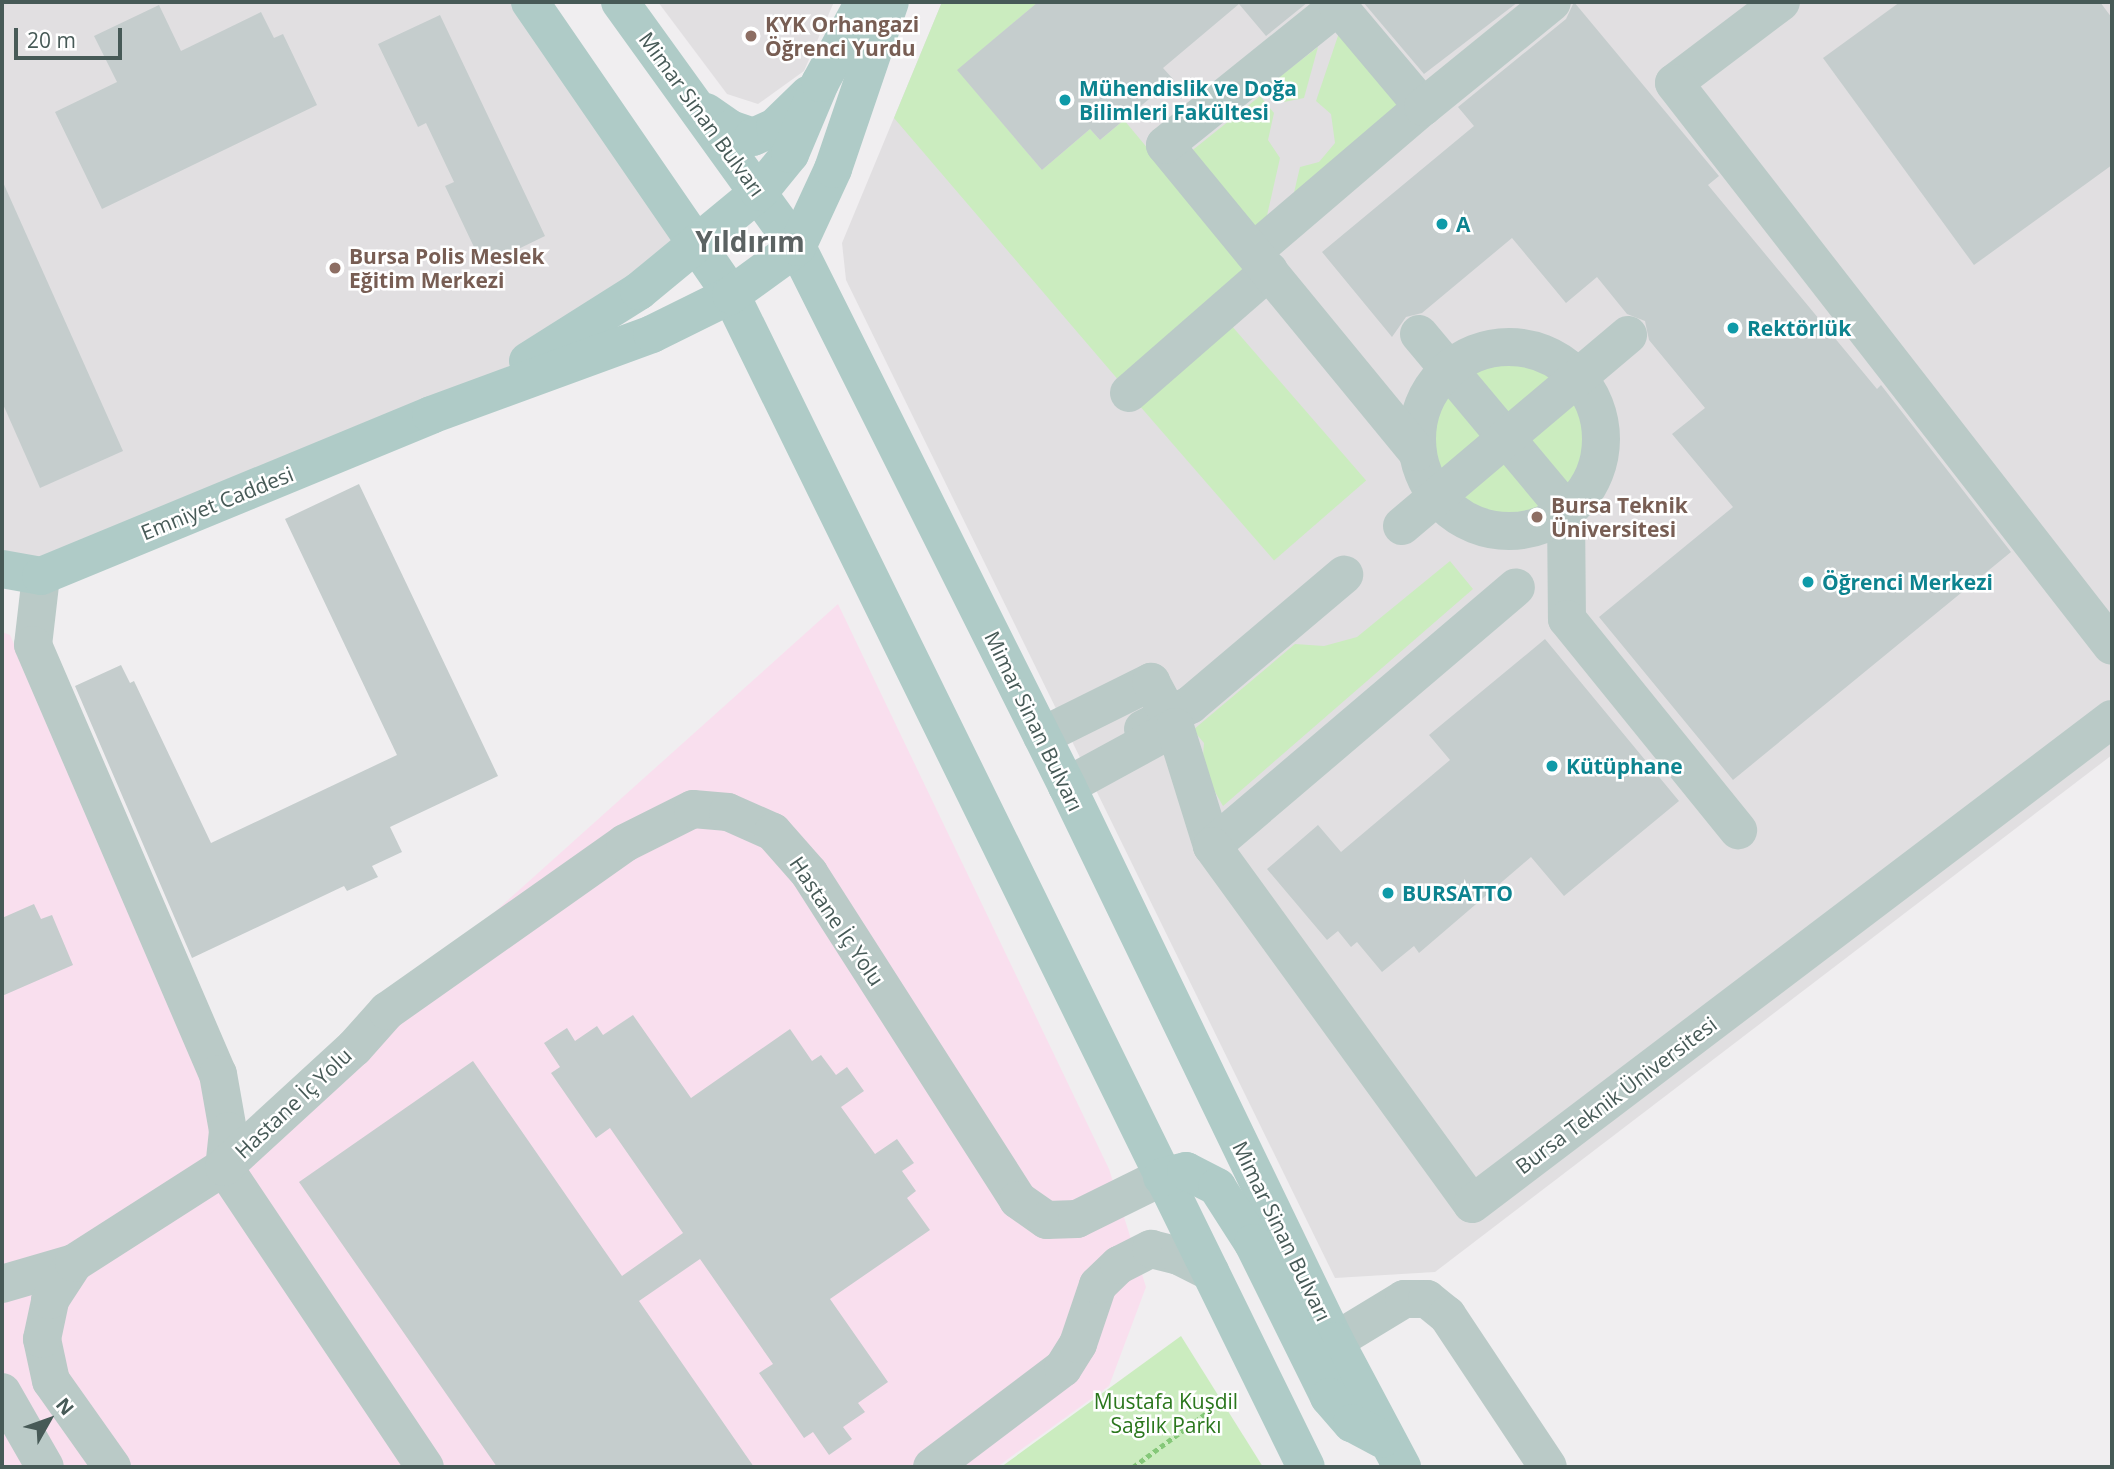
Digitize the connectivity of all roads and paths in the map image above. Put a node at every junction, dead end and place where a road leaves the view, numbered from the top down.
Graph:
1 (530, 2) edge
2 (620, 2) edge
3 (864, 2) edge
4 (890, 2) edge
5 (1552, 2) edge
6 (1781, 2) edge
7 (820, 83) junction
8 (695, 104) junction
9 (1423, 107) junction
10 (759, 192) junction
11 (697, 245) junction
12 (797, 247) junction
13 (1261, 261) junction
14 (731, 295) junction
15 (1419, 334) dead end
16 (1628, 335) dead end
17 (1448, 369) junction
18 (1578, 378) junction
19 (1129, 393) dead end
20 (431, 415) junction
21 (1506, 438) junction
22 (1417, 452) junction
23 (1437, 497) junction
24 (1566, 510) junction
25 (1402, 526) dead end
26 (2, 569) edge
27 (1344, 575) dead end
28 (41, 576) junction
29 (1516, 587) dead end
30 (2112, 646) edge
31 (2112, 719) edge
32 (1172, 722) junction
33 (1042, 736) junction
34 (1063, 779) junction
35 (1738, 830) dead end
36 (1212, 846) junction
37 (224, 1167) junction
38 (1162, 1177) junction
39 (74, 1264) junction
40 (1210, 1272) junction
41 (2, 1284) edge
42 (1082, 1329) junction
43 (1335, 1341) junction
44 (1255, 1365) junction
45 (2, 1392) edge
46 (1394, 1454) edge
47 (45, 1467) edge
48 (112, 1467) edge
49 (425, 1467) edge
50 (901, 1467) edge
51 (932, 1467) edge
52 (1133, 1467) edge
53 (1306, 1467) edge
54 (1548, 1467) edge

1 - 11 main road
2 - 8 main road, Mimar Sinan Bulvarı
3 - 7 main road
4 - 12 main road
5 - 9 street
6 - 30 street
7 - 8 main road
7 - 10 main road
8 - 10 main road, Mimar Sinan Bulvarı
9 - 13 street
9 - 13 street
10 - 11 main road
10 - 12 main road, Mimar Sinan Bulvarı
11 - 14 main road
11 - 20 main road
12 - 14 main road
12 - 33 main road, Mimar Sinan Bulvarı
13 - 19 street
13 - 22 street
14 - 20 main road
14 - 38 main road
15 - 17 street
16 - 18 street
17 - 18 street
17 - 21 street
17 - 22 street
18 - 21 street
18 - 24 street
20 - 28 main road, Emniyet Caddesi
21 - 23 street
21 - 24 street
22 - 23 street
23 - 24 street
23 - 25 street
24 - 35 street
26 - 28 main road
27 - 32 street
28 - 37 street, Hastane İç Yolu
29 - 36 street
31 - 36 street, Bursa Teknik Üniversitesi
32 - 33 street, Bursa Teknik Üniversitesi
32 - 34 street
32 - 36 street, Bursa Teknik Üniversitesi
33 - 34 main road, Mimar Sinan Bulvarı
34 - 43 main road, Mimar Sinan Bulvarı
37 - 38 street, Hastane İç Yolu
37 - 39 street, Hastane İç Yolu
37 - 49 street, Hastane İç Yolu
38 - 40 main road
38 - 46 main road
39 - 41 street, Hastane İç Yolu
39 - 48 street, Hastane İç Yolu
40 - 42 street
40 - 44 main road
42 - 50 street
42 - 51 street
43 - 46 main road, Mimar Sinan Bulvarı
43 - 54 street
44 - 52 path
44 - 53 main road
45 - 47 street

